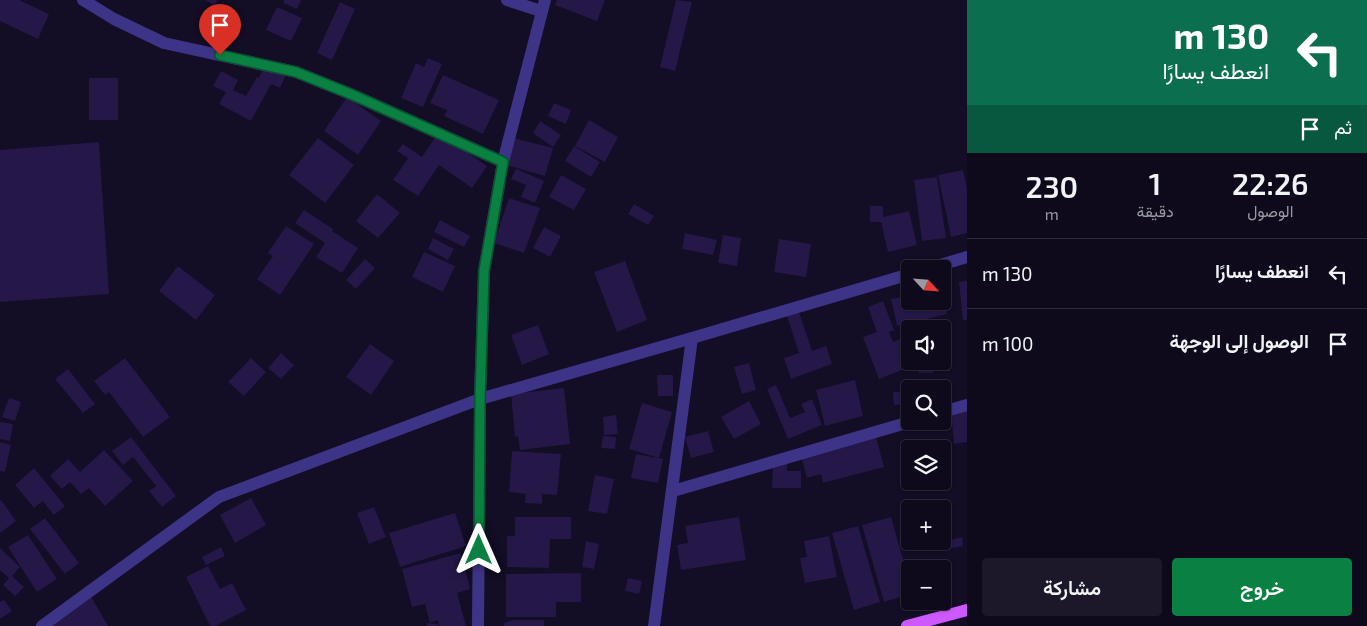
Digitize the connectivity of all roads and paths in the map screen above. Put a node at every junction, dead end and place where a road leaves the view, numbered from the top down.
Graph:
1 (84, 0) edge
2 (507, 0) edge
3 (543, 6) edge
4 (503, 162) junction
5 (967, 257) edge
6 (951, 262) edge
7 (901, 277) edge
8 (692, 338) junction
9 (480, 399) junction
10 (967, 405) edge
11 (951, 409) edge
12 (901, 424) edge
13 (673, 492) junction
14 (967, 610) edge
15 (932, 622) edge
16 (42, 626) edge
17 (478, 626) edge
18 (654, 626) edge
19 (907, 626) edge

1 - 4 street
2 - 3 street
3 - 4 street
4 - 9 street
5 - 6 street
7 - 8 street
8 - 9 street
8 - 13 street
9 - 16 street
9 - 17 street
10 - 11 street
12 - 13 street
13 - 18 street
14 - 15 main road
15 - 19 main road

